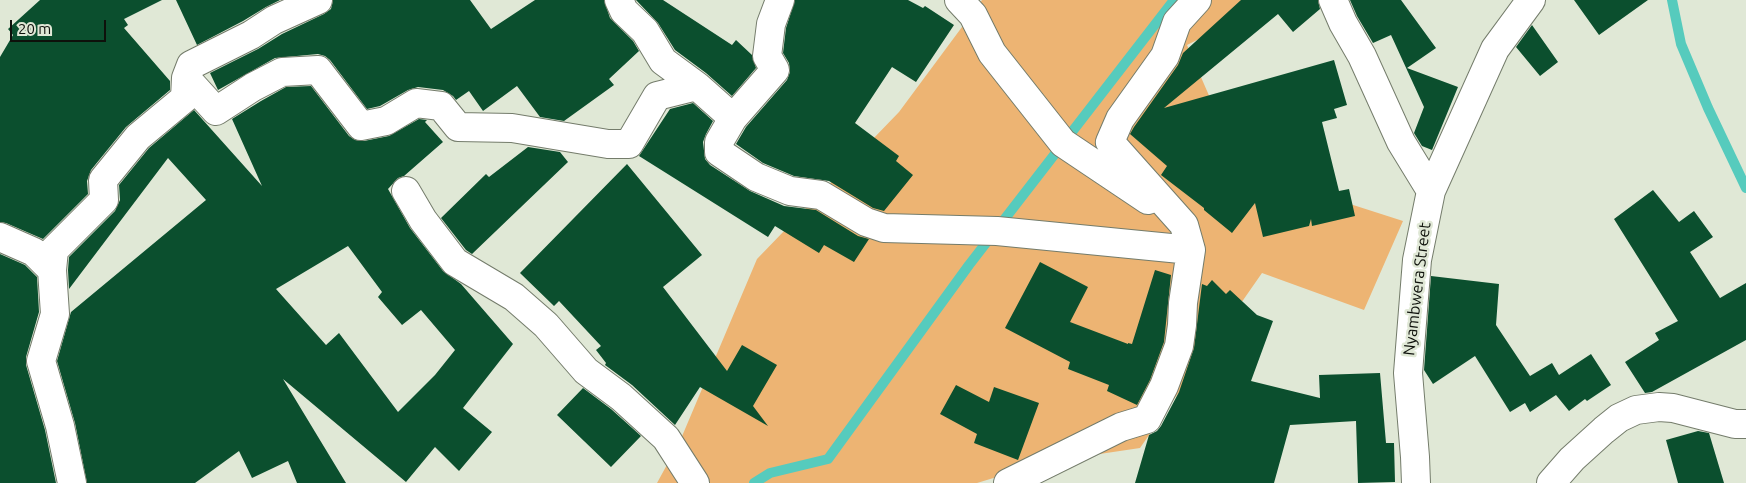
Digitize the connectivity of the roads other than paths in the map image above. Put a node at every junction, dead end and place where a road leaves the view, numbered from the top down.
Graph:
1 (318, 0) edge
2 (619, 0) edge
3 (780, 0) edge
4 (959, 0) edge
5 (1197, 0) edge
6 (1333, 0) edge
7 (1531, 0) edge
8 (186, 78) junction
9 (697, 86) junction
10 (733, 118) junction
11 (406, 191) dead end
12 (1431, 191) junction
13 (0, 237) edge
14 (1188, 238) junction
15 (52, 270) junction
16 (1746, 424) edge
17 (72, 483) edge
18 (695, 483) edge
19 (1008, 483) edge
20 (1416, 483) edge
21 (1551, 483) edge

1 - 8 street
2 - 9 street
3 - 10 street
4 - 14 street
5 - 14 street
6 - 12 street
7 - 12 street, Nyambwera Street
8 - 9 street
8 - 15 street
9 - 10 street
10 - 14 street
11 - 18 street
12 - 20 street, Nyambwera Street
13 - 15 street
14 - 19 street
15 - 17 street
16 - 21 street

